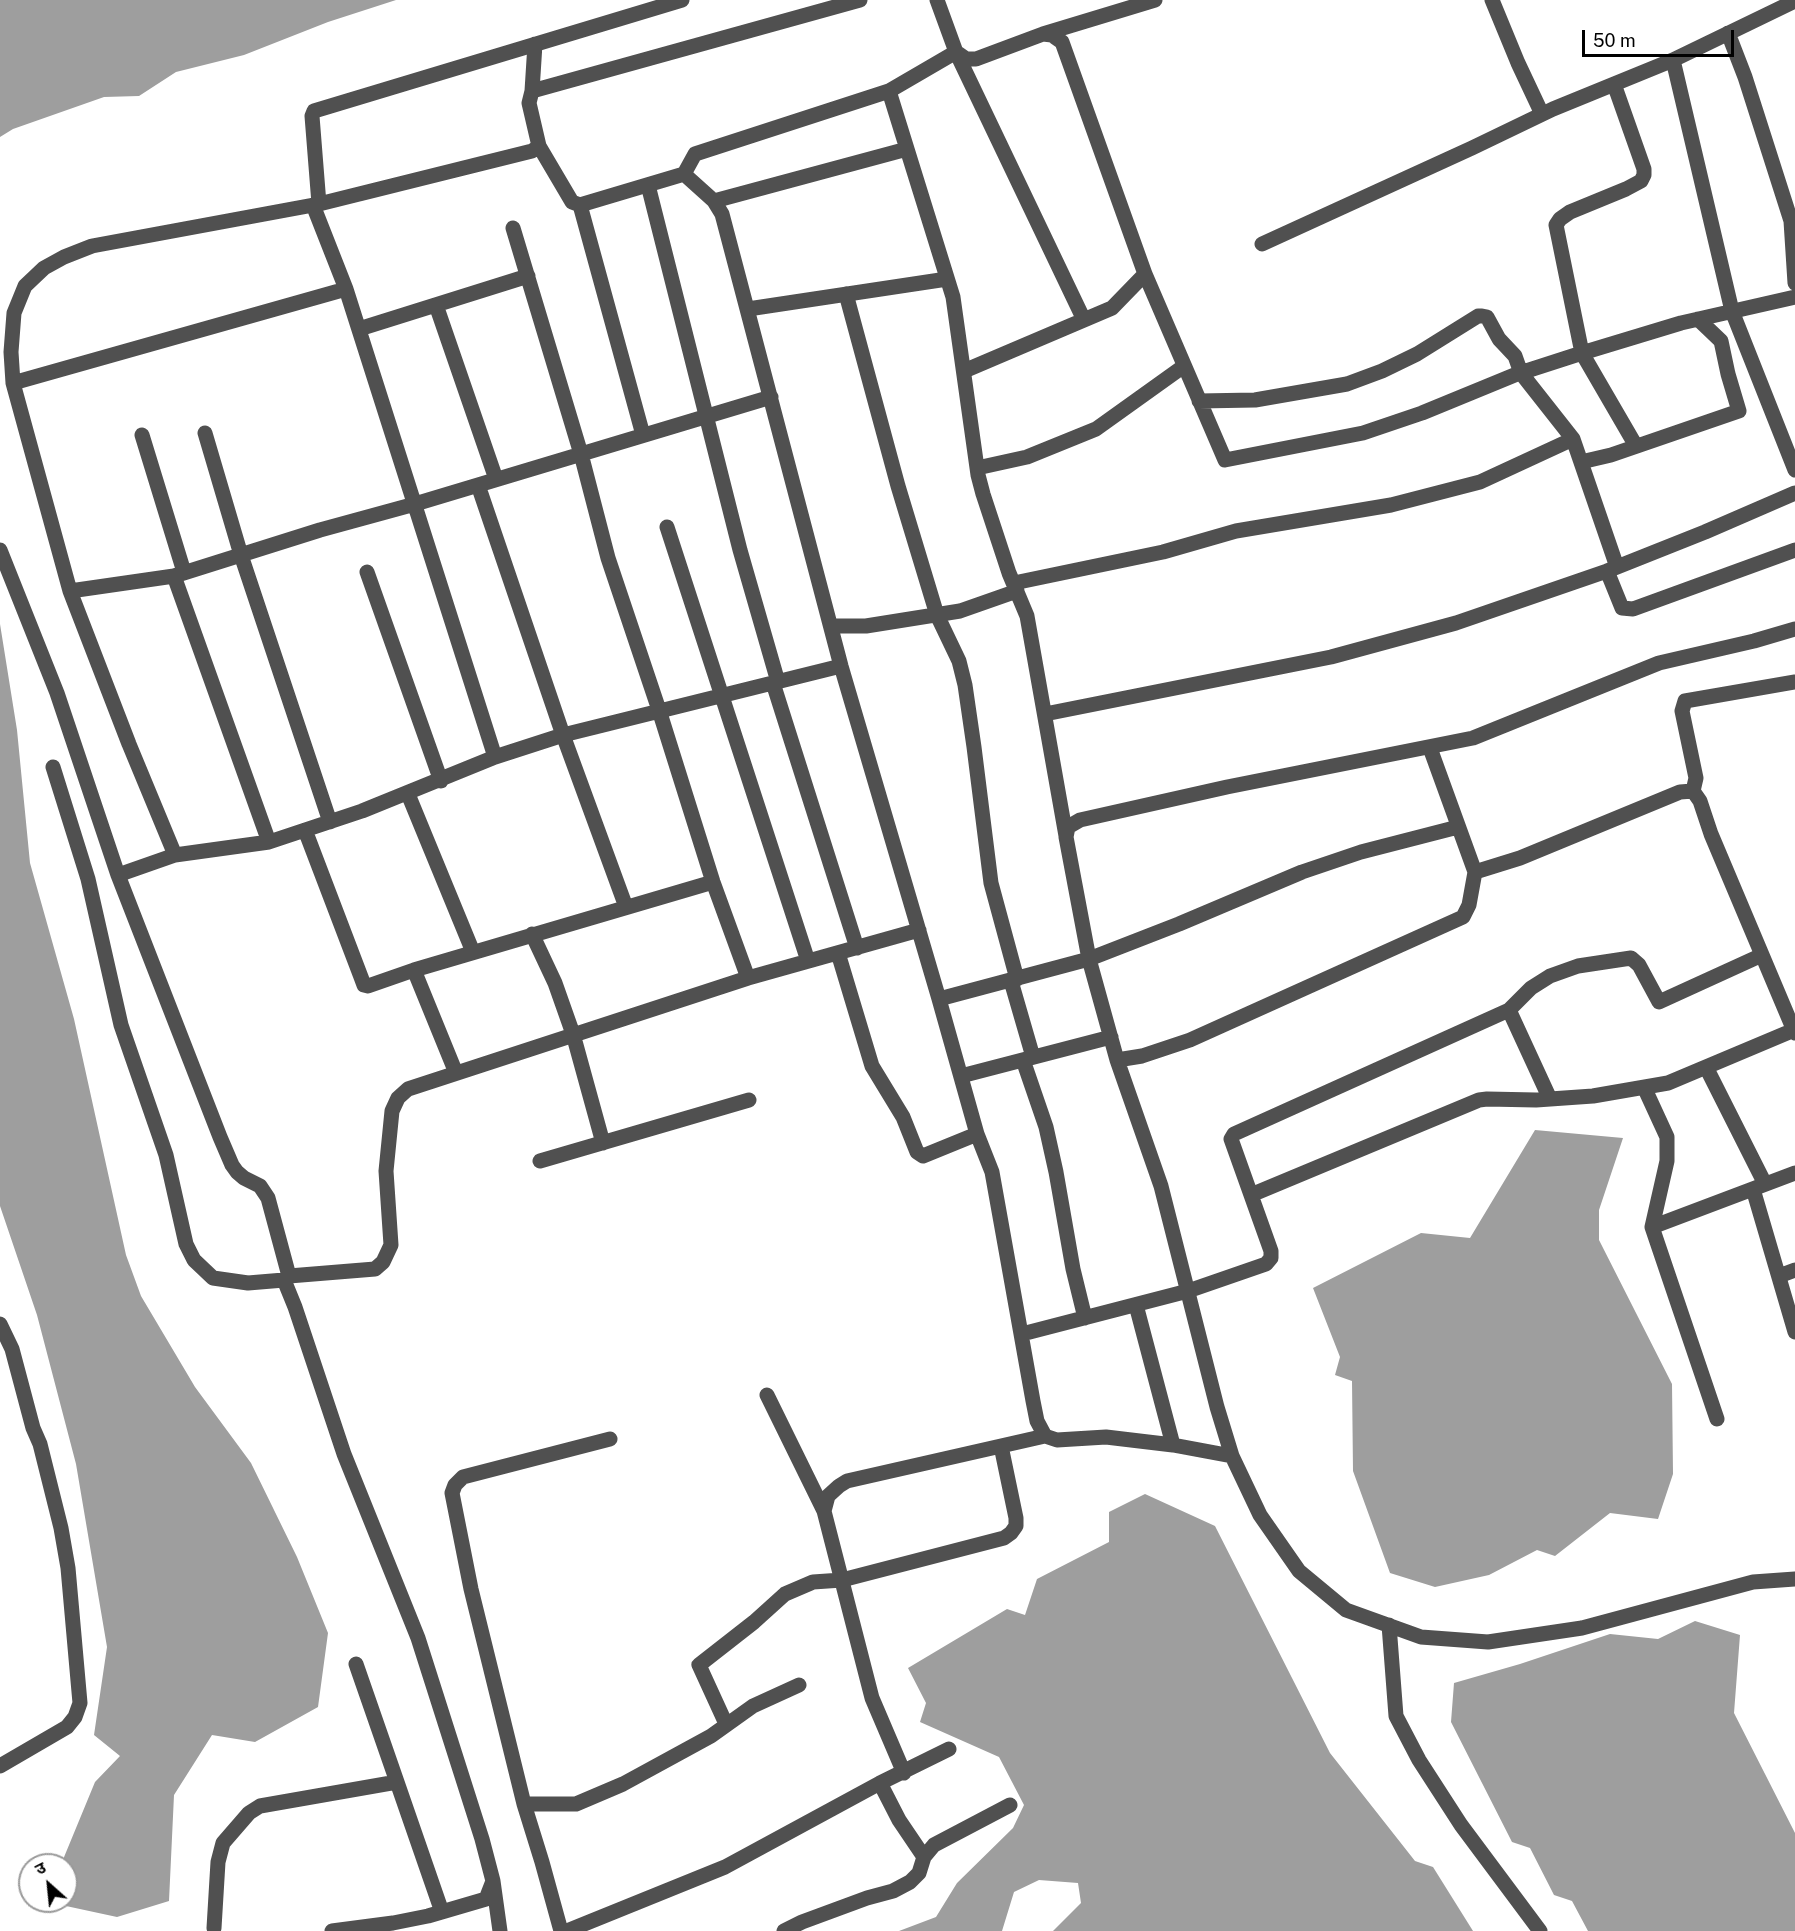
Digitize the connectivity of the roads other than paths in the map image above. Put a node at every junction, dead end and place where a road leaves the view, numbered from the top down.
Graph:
1 (682, 0) edge
2 (860, 0) edge
3 (937, 0) edge
4 (1155, 0) edge
5 (1492, 0) edge
6 (1795, 1) edge
7 (1728, 33) junction
8 (1043, 34) junction
9 (535, 44) junction
10 (956, 52) junction
11 (1673, 60) junction
12 (1614, 84) junction
13 (532, 91) junction
14 (890, 91) junction
15 (1542, 114) junction
16 (539, 146) junction
17 (907, 150) junction
18 (684, 174) junction
19 (648, 185) junction
20 (714, 201) junction
21 (316, 205) junction
22 (580, 205) junction
23 (513, 228) dead end
24 (1262, 244) dead end
25 (1145, 274) junction
26 (528, 276) junction
27 (947, 279) junction
28 (1795, 283) edge
29 (346, 290) junction
30 (846, 294) junction
31 (1795, 297) edge
32 (436, 305) junction
33 (748, 309) junction
34 (1732, 311) junction
35 (1698, 319) junction
36 (1084, 320) junction
37 (359, 329) junction
38 (1582, 353) junction
39 (5, 354) edge
40 (1184, 366) junction
41 (964, 371) junction
42 (1521, 373) junction
43 (13, 383) junction
44 (771, 397) junction
45 (1199, 401) junction
46 (707, 416) junction
47 (205, 433) dead end
48 (142, 435) dead end
49 (643, 435) junction
50 (1572, 439) junction
51 (1636, 447) junction
52 (581, 454) junction
53 (1581, 462) junction
54 (977, 468) junction
55 (1795, 470) edge
56 (496, 479) junction
57 (478, 485) junction
58 (1795, 493) edge
59 (415, 504) junction
60 (667, 527) dead end
61 (0, 550) edge
62 (1795, 550) edge
63 (241, 555) junction
64 (1612, 569) junction
65 (367, 572) dead end
66 (179, 574) junction
67 (1015, 587) junction
68 (70, 591) junction
69 (937, 615) junction
70 (831, 626) junction
71 (1795, 629) edge
72 (841, 666) junction
73 (1795, 682) edge
74 (776, 683) junction
75 (722, 695) junction
76 (659, 710) junction
77 (1045, 714) junction
78 (563, 735) junction
79 (1430, 748) junction
80 (495, 758) junction
81 (53, 767) dead end
82 (441, 781) junction
83 (1693, 791) junction
84 (408, 794) junction
85 (330, 822) junction
86 (1458, 827) junction
87 (305, 830) junction
88 (1066, 837) junction
89 (269, 842) junction
90 (176, 855) junction
91 (1475, 872) junction
92 (118, 875) junction
93 (713, 882) junction
94 (626, 907) junction
95 (919, 930) junction
96 (532, 934) junction
97 (857, 948) junction
98 (473, 952) junction
99 (838, 953) junction
100 (1762, 956) junction
101 (1089, 959) junction
102 (808, 962) junction
103 (414, 969) junction
104 (748, 978) junction
105 (1014, 980) junction
106 (939, 999) junction
107 (1509, 1010) junction
108 (1794, 1031) edge
109 (573, 1034) junction
110 (1111, 1037) junction
111 (1028, 1059) junction
112 (1117, 1060) junction
113 (1706, 1067) junction
114 (456, 1073) junction
115 (961, 1076) junction
116 (1644, 1087) junction
117 (1550, 1099) junction
118 (748, 1100) dead end
119 (977, 1134) junction
120 (603, 1143) junction
121 (540, 1161) dead end
122 (1795, 1173) edge
123 (1759, 1187) junction
124 (1251, 1195) junction
125 (1652, 1227) junction
126 (1795, 1270) edge
127 (1779, 1276) junction
128 (286, 1278) junction
129 (1188, 1291) junction
130 (1136, 1305) junction
131 (1085, 1318) junction
132 (0, 1324) edge
133 (1795, 1332) edge
134 (1022, 1334) junction
135 (767, 1395) dead end
136 (1717, 1419) dead end
137 (1045, 1436) junction
138 (610, 1439) dead end
139 (1173, 1445) junction
140 (1001, 1446) junction
141 (1232, 1456) junction
142 (824, 1511) junction
143 (1795, 1579) edge
144 (842, 1580) junction
145 (1389, 1625) junction
146 (356, 1664) dead end
147 (799, 1685) dead end
148 (726, 1724) junction
149 (948, 1749) dead end
150 (0, 1766) edge
151 (904, 1773) junction
152 (397, 1782) junction
153 (880, 1783) junction
154 (524, 1804) junction
155 (1010, 1805) dead end
156 (924, 1857) junction
157 (493, 1881) junction
158 (442, 1912) junction
159 (214, 1928) dead end
160 (332, 1931) edge
161 (500, 1931) edge
162 (561, 1931) edge
163 (567, 1931) edge
164 (784, 1931) edge
165 (1540, 1931) edge

1 - 9 street
2 - 13 street
3 - 10 street
4 - 8 street
5 - 15 street
6 - 7 street
7 - 11 street
7 - 28 street
8 - 10 street
8 - 25 street
9 - 13 street
9 - 21 street
10 - 14 street
10 - 36 street
11 - 12 street
11 - 34 street
12 - 15 street
12 - 38 street
13 - 16 street
14 - 17 street
14 - 18 street
15 - 24 street
16 - 21 street
16 - 22 street
17 - 20 street
17 - 27 street
18 - 19 street
18 - 20 street
19 - 22 street
19 - 46 street
20 - 33 street
21 - 29 street
21 - 39 street
22 - 49 street
23 - 26 street
25 - 36 street
25 - 40 street
26 - 32 street
26 - 52 street
27 - 30 street
27 - 41 street
29 - 37 street
29 - 43 street
30 - 33 street
30 - 69 street
31 - 34 street
32 - 37 street
32 - 56 street
33 - 44 street
34 - 35 street
34 - 55 street
35 - 38 street
35 - 51 street
36 - 41 street
37 - 59 street
38 - 42 street
38 - 51 street
39 - 43 street
40 - 45 street
40 - 54 street
41 - 54 street
42 - 45 street
42 - 45 street
42 - 50 street
43 - 68 street
44 - 46 street
44 - 70 street
46 - 49 street
46 - 74 street
47 - 63 street
48 - 66 street
49 - 52 street
50 - 53 street
50 - 67 street
51 - 53 street
52 - 56 street
52 - 76 street
53 - 64 street
54 - 67 street
56 - 57 street
57 - 59 street
57 - 78 street
58 - 64 street
59 - 63 street
59 - 80 street
60 - 75 street
61 - 92 street
62 - 64 street
63 - 66 street
63 - 85 street
64 - 77 street
65 - 82 street
66 - 68 street
66 - 89 street
67 - 69 street
67 - 77 street
68 - 90 street
69 - 70 street
69 - 105 street
70 - 72 street
71 - 79 street
72 - 74 street
72 - 95 street
73 - 83 street
74 - 75 street
74 - 97 street
75 - 76 street
75 - 102 street
76 - 78 street
76 - 93 street
77 - 88 street
78 - 80 street
78 - 94 street
79 - 86 street
79 - 88 street
80 - 82 street
81 - 128 street
82 - 84 street
83 - 91 street
83 - 100 street
84 - 85 street
84 - 98 street
85 - 87 street
86 - 91 street
86 - 101 street
87 - 89 street
87 - 103 street
88 - 101 street
89 - 90 street
90 - 92 street
91 - 112 street
92 - 128 street
93 - 94 street
93 - 104 street
94 - 96 street
95 - 97 street
95 - 106 street
96 - 98 street
96 - 109 street
97 - 99 street
98 - 103 street
99 - 102 street
99 - 119 street
100 - 107 street
100 - 108 street
101 - 105 street
101 - 110 street
102 - 104 street
103 - 114 street
104 - 109 street
105 - 106 street
105 - 111 street
106 - 115 street
107 - 117 street
107 - 124 street
108 - 113 street
109 - 114 street
109 - 120 street
110 - 111 street
110 - 112 street
111 - 115 street
111 - 131 street
112 - 129 street
113 - 116 street
113 - 123 street
114 - 128 street
115 - 119 street
116 - 117 street
116 - 125 street
117 - 124 street
118 - 120 street
119 - 134 street
120 - 121 street
122 - 123 street
123 - 125 street
123 - 127 street
124 - 129 street
125 - 136 street
126 - 127 street
127 - 133 street
128 - 157 street
129 - 130 street
129 - 141 street
130 - 131 street
130 - 139 street
131 - 134 street
132 - 150 street
134 - 137 street
135 - 142 street
137 - 139 street
137 - 140 street
138 - 154 street
139 - 141 street
140 - 142 street
140 - 144 street
141 - 145 street
142 - 144 street
143 - 145 street
144 - 148 street
144 - 151 street
145 - 165 street
146 - 152 street
147 - 148 street
148 - 154 street
149 - 151 street
151 - 153 street
152 - 158 street
152 - 159 street
153 - 156 street
153 - 163 street
154 - 162 street
155 - 156 street
156 - 164 street
157 - 158 street
157 - 161 street
158 - 160 street

